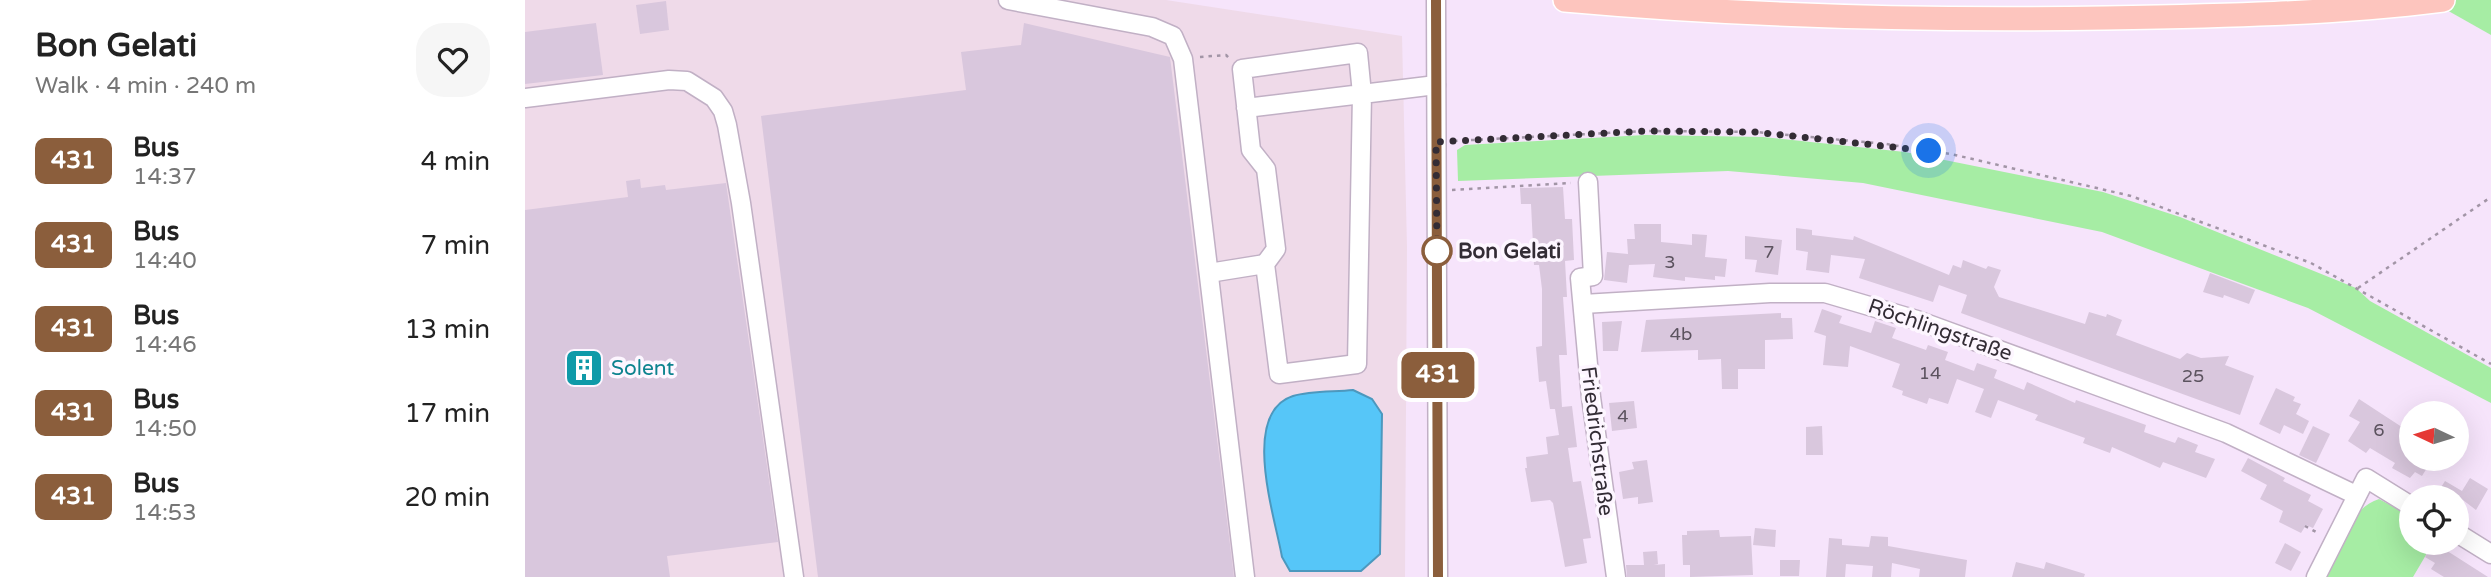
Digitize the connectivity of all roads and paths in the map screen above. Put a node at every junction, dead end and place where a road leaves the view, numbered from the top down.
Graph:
1 (1007, 0) edge
2 (1436, 0) edge
3 (1565, 0) edge
4 (2443, 0) edge
5 (1183, 60) junction
6 (1242, 69) junction
7 (1436, 85) junction
8 (1362, 94) junction
9 (525, 98) edge
10 (1246, 108) junction
11 (1436, 142) junction
12 (1588, 182) joint
13 (1452, 190) dead end
14 (2491, 197) edge
15 (1265, 264) junction
16 (1209, 273) junction
17 (2356, 288) junction
18 (1583, 304) junction
19 (2491, 364) edge
20 (2356, 495) junction
21 (2399, 499) edge
22 (2469, 541) edge
23 (2491, 554) edge
24 (794, 577) edge
25 (1245, 577) edge
26 (1438, 577) edge
27 (1616, 577) edge
28 (2315, 577) edge

1 - 5 street
2 - 7 street
3 - 4 main road
5 - 6 path
5 - 16 street
6 - 8 street
6 - 10 street
7 - 8 street
7 - 11 street
8 - 10 street
8 - 15 street
9 - 24 street
10 - 15 street
11 - 17 path
11 - 26 street
12 - 13 path
12 - 18 street, Friedrichstraße
14 - 17 path
15 - 16 street
16 - 25 street
17 - 19 path
18 - 20 street, Röchlingstraße
18 - 27 street, Friedrichstraße
20 - 21 street
20 - 28 street
22 - 23 street

